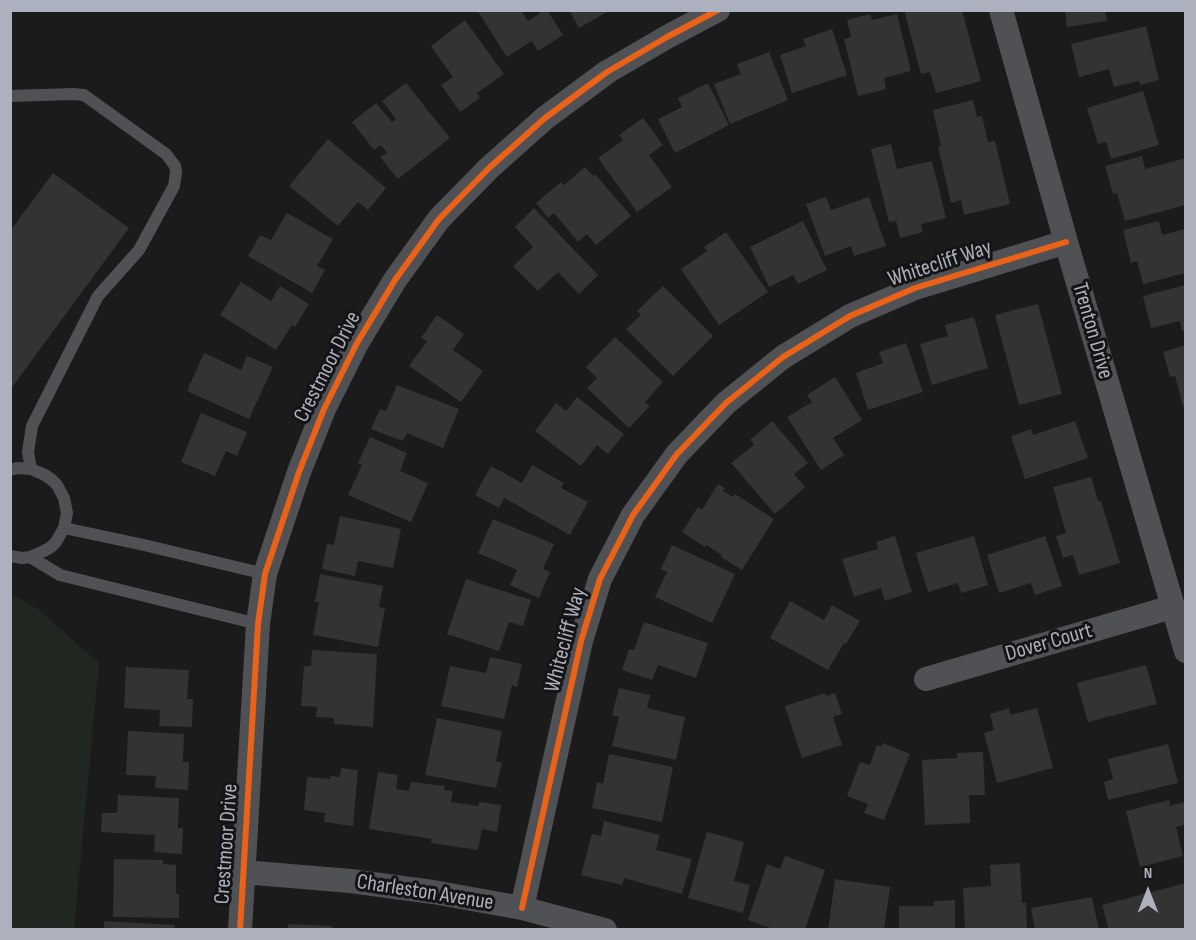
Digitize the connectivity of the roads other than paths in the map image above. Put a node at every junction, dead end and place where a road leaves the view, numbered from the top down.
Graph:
1 (718, 10) edge
2 (1001, 10) edge
3 (10, 96) edge
4 (1066, 242) junction
5 (31, 469) junction
6 (10, 470) edge
7 (64, 528) junction
8 (10, 556) edge
9 (30, 557) junction
10 (265, 574) junction
11 (1172, 608) junction
12 (258, 624) junction
13 (1185, 651) edge
14 (926, 679) dead end
15 (243, 872) junction
16 (522, 908) junction
17 (240, 930) edge
18 (605, 930) edge

1 - 10 street, Crestmoor Drive
2 - 4 street, Trenton Drive
3 - 5 lane
4 - 11 street, Trenton Drive
4 - 16 street, Whitecliff Way
5 - 6 lane
5 - 7 lane
7 - 9 lane
7 - 10 lane
8 - 9 lane
9 - 12 lane
10 - 12 street, Crestmoor Drive
11 - 13 street, Trenton Drive
11 - 14 street, Dover Court
12 - 15 street, Crestmoor Drive
15 - 16 street, Charleston Avenue
15 - 17 street, Crestmoor Drive
16 - 18 street, Charleston Avenue

